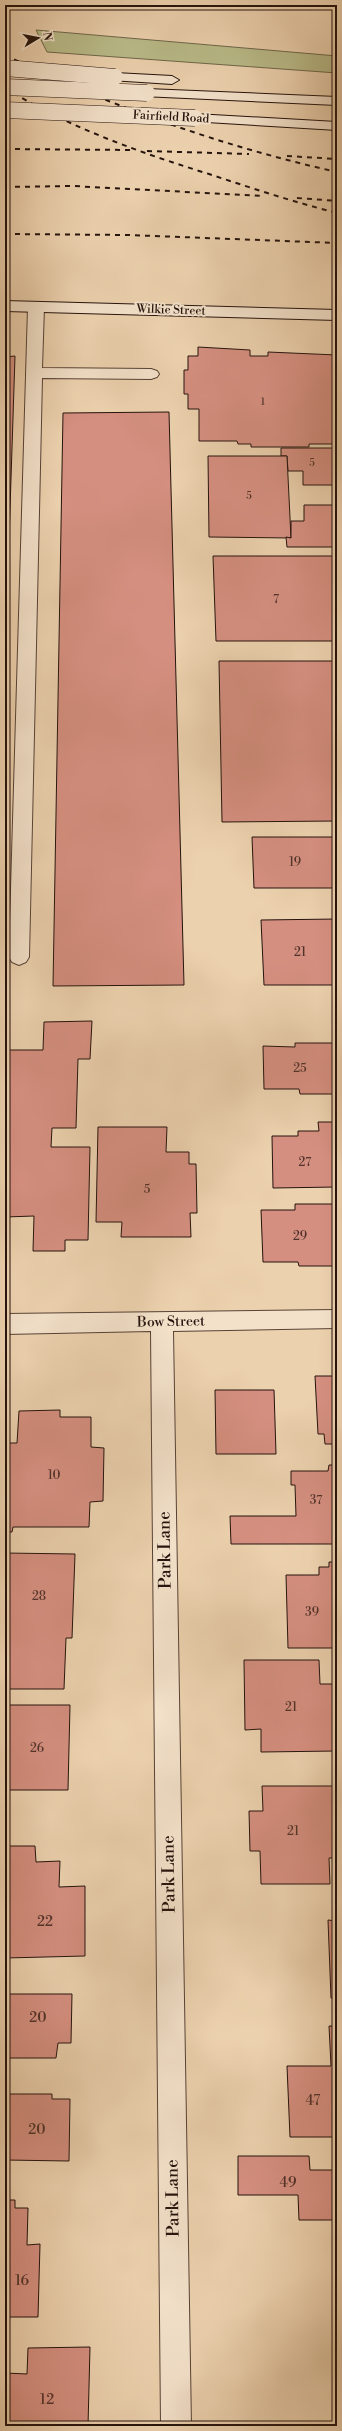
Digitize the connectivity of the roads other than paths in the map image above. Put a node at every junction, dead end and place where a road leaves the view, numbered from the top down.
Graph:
1 (5, 68) edge
2 (5, 87) edge
3 (224, 96) junction
4 (337, 101) edge
5 (5, 110) edge
6 (337, 126) edge
7 (5, 306) edge
8 (36, 307) junction
9 (337, 315) edge
10 (35, 372) junction
11 (151, 374) dead end
12 (19, 957) dead end
13 (337, 1319) edge
14 (162, 1323) junction
15 (5, 1324) edge
16 (176, 2426) edge

1 - 3 street, bridge
2 - 3 street, Fairfield Road, bridge
3 - 4 street, Fairfield Road
5 - 6 street, Fairfield Road, bridge
7 - 8 street, Wilkie Street
8 - 9 street, Wilkie Street
8 - 10 street
10 - 11 street
10 - 12 street
13 - 14 street, Bow Street
14 - 15 street, Bow Street
14 - 16 street, Park Lane

